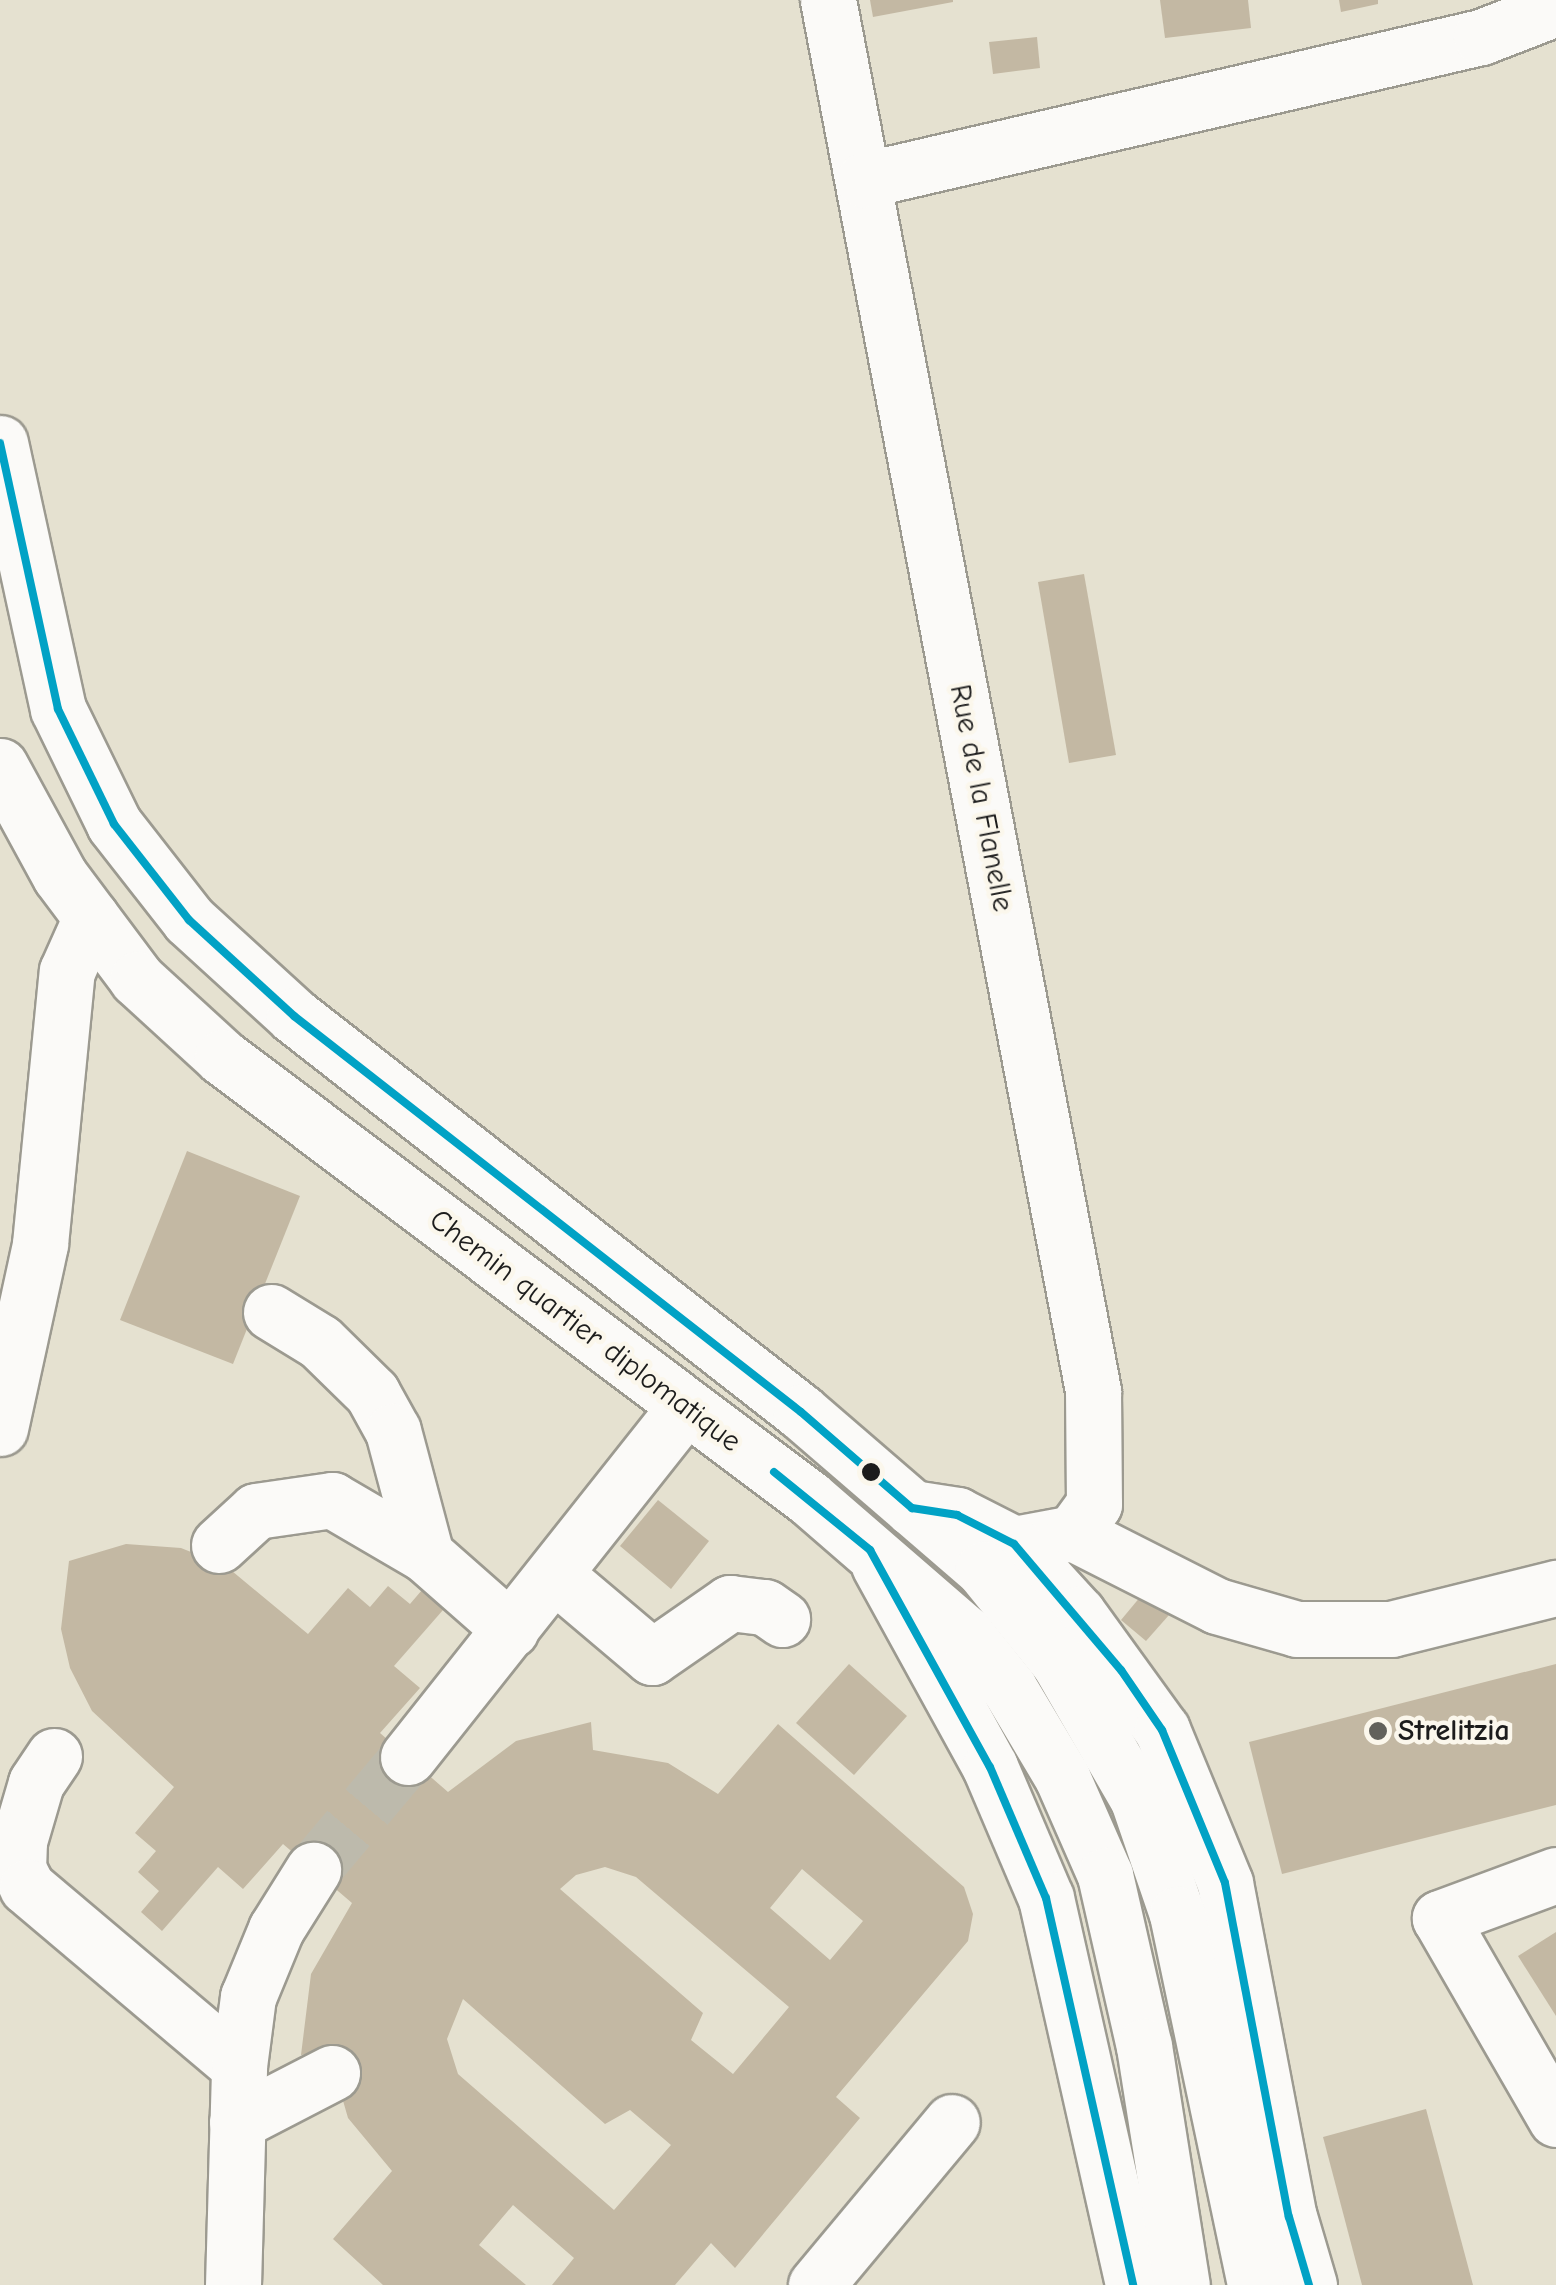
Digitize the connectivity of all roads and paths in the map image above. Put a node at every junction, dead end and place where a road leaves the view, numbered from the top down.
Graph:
1 (828, 0) edge
2 (1556, 8) edge
3 (864, 180) junction
4 (0, 442) edge
5 (0, 766) edge
6 (91, 918) junction
7 (270, 1312) dead end
8 (686, 1408) junction
9 (0, 1428) edge
10 (912, 1508) junction
11 (1073, 1533) junction
12 (1014, 1544) junction
13 (219, 1545) dead end
14 (870, 1550) junction
15 (426, 1555) junction
16 (555, 1575) junction
17 (1556, 1588) edge
18 (782, 1619) dead end
19 (511, 1630) junction
20 (54, 1756) dead end
21 (408, 1757) tunnel mouth
22 (314, 1870) tunnel mouth
23 (1556, 1875) edge
24 (239, 2066) junction
25 (332, 2073) dead end
26 (1556, 2119) edge
27 (238, 2122) junction
28 (952, 2122) dead end
29 (1112, 2184) junction
30 (233, 2285) edge
31 (816, 2285) edge
32 (1114, 2285) edge
33 (1134, 2285) edge
34 (1182, 2285) edge
35 (1255, 2285) edge
36 (1309, 2285) edge

1 - 3 main road, Rue de la Flanelle
2 - 3 main road
3 - 11 main road, Rue de la Flanelle
4 - 10 main road
5 - 6 main road, Chemin quartier diplomatique
6 - 8 main road, Chemin quartier diplomatique
6 - 9 main road
7 - 15 main road
8 - 14 main road, Chemin quartier diplomatique
8 - 16 main road
10 - 12 main road
10 - 35 main road
11 - 12 main road
11 - 17 main road
12 - 36 main road
13 - 15 main road
14 - 29 main road
14 - 34 main road, Chemin quartier diplomatique
15 - 19 main road
16 - 18 main road
16 - 19 main road
19 - 21 main road
20 - 24 main road
22 - 24 main road
23 - 26 main road
24 - 27 main road
25 - 27 main road
27 - 30 main road
28 - 31 main road
29 - 32 main road
29 - 33 main road

